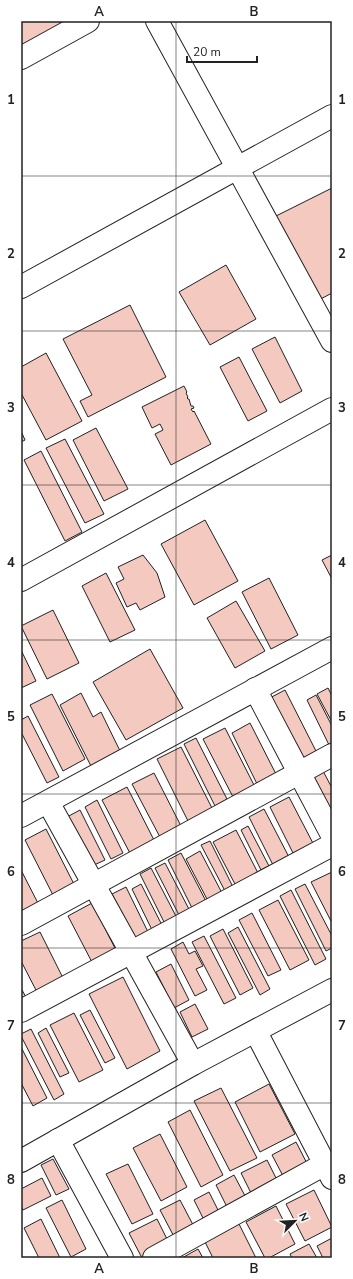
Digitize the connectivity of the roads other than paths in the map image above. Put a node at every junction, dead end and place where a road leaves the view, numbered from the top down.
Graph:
1 (88, 21) edge
2 (157, 21) edge
3 (21, 58) edge
4 (332, 116) edge
5 (237, 168) junction
6 (21, 287) edge
7 (332, 341) edge
8 (332, 409) edge
9 (21, 580) edge
10 (332, 648) edge
11 (255, 689) junction
12 (332, 755) edge
13 (299, 773) junction
14 (48, 802) junction
15 (21, 816) edge
16 (332, 835) edge
17 (332, 845) edge
18 (93, 885) junction
19 (21, 924) edge
20 (131, 952) junction
21 (332, 991) edge
22 (21, 1011) edge
23 (256, 1032) junction
24 (193, 1064) junction
25 (58, 1140) junction
26 (21, 1161) edge
27 (328, 1171) edge
28 (122, 1258) edge
29 (154, 1258) edge

1 - 3 street
2 - 5 street
4 - 5 street
5 - 6 street
5 - 7 street
8 - 9 street
10 - 11 street
11 - 13 street
11 - 14 street
12 - 13 street
13 - 16 street
13 - 18 street
14 - 15 street
14 - 18 street
17 - 20 street
18 - 19 street
18 - 20 street
20 - 22 street
20 - 24 street
21 - 23 street
23 - 24 street
23 - 27 street
24 - 25 street
25 - 26 street
25 - 28 street
27 - 29 street

